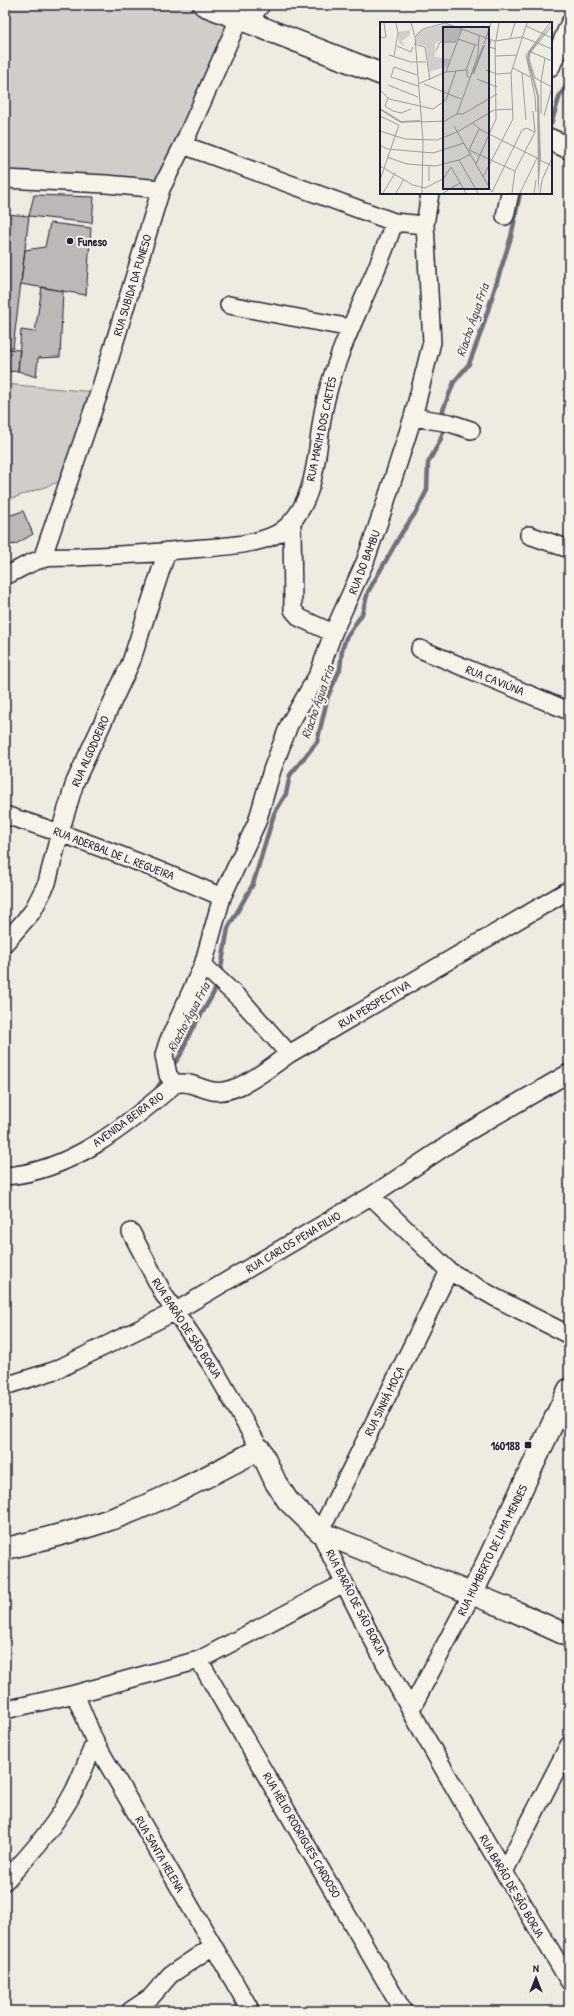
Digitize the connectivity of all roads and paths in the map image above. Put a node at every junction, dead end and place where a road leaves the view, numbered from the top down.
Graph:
1 (204, 5) edge
2 (261, 5) edge
3 (243, 20) junction
4 (569, 24) edge
5 (552, 65) edge
6 (380, 74) edge
7 (183, 145) junction
8 (5, 179) edge
9 (161, 189) junction
10 (430, 194) edge
11 (510, 194) edge
12 (505, 216) dead end
13 (394, 222) junction
14 (425, 225) junction
15 (229, 305) dead end
16 (350, 328) junction
17 (413, 417) junction
18 (471, 430) dead end
19 (292, 522) junction
20 (529, 535) dead end
21 (569, 549) edge
22 (166, 551) junction
23 (42, 559) junction
24 (5, 576) edge
25 (333, 633) junction
26 (420, 649) dead end
27 (569, 711) edge
28 (5, 815) edge
29 (60, 832) junction
30 (569, 890) edge
31 (222, 897) junction
32 (5, 943) edge
33 (206, 968) junction
34 (289, 1054) junction
35 (569, 1074) edge
36 (171, 1079) junction
37 (5, 1176) edge
38 (371, 1196) junction
39 (131, 1232) dead end
40 (449, 1271) junction
41 (176, 1311) junction
42 (569, 1335) edge
43 (5, 1386) edge
44 (569, 1389) edge
45 (260, 1449) junction
46 (320, 1532) junction
47 (5, 1548) edge
48 (344, 1583) junction
49 (472, 1594) junction
50 (569, 1636) edge
51 (199, 1660) junction
52 (75, 1694) junction
53 (412, 1709) junction
54 (5, 1710) edge
55 (95, 1742) junction
56 (569, 1745) edge
57 (504, 1872) junction
58 (5, 1881) edge
59 (213, 1946) junction
60 (569, 1981) edge
61 (130, 2011) edge
62 (251, 2011) edge
63 (403, 2011) edge

1 - 3 street
2 - 3 street, RUA SUBIDA DA FUNESO
3 - 6 street
3 - 7 street, RUA SUBIDA DA FUNESO
4 - 5 street
7 - 9 street, RUA SUBIDA DA FUNESO
7 - 13 street
8 - 9 street
9 - 23 street, RUA SUBIDA DA FUNESO
10 - 14 street, RUA DO BAMBU
11 - 12 street
13 - 14 street
13 - 16 street, RUA MARIM DOS CAETÉS
14 - 17 street, RUA DO BAMBU
15 - 16 street
16 - 19 street, RUA MARIM DOS CAETÉS
17 - 18 street
17 - 25 street, RUA DO BAMBU
19 - 22 street, RUA MARIM DOS CAETÉS
19 - 25 street
20 - 21 street
22 - 23 street, RUA MARIM DOS CAETÉS
22 - 29 street, RUA ALGODOEIRO
23 - 24 street, RUA MARIM DOS CAETÉS
25 - 31 street, RUA DO BAMBU
26 - 27 street, RUA CAVIÚNA
28 - 29 street, RUA ADERBAL DE L. REGUEIRA
29 - 31 street, RUA ADERBAL DE L. REGUEIRA
29 - 32 street, RUA ALGODOEIRO
30 - 34 street, RUA PERSPECTIVA
31 - 33 street, AVENIDA BEIRA RIO
33 - 34 street
33 - 36 street, AVENIDA BEIRA RIO
34 - 36 street, RUA PERSPECTIVA
35 - 38 street, RUA CARLOS PENA FILHO
36 - 37 street, AVENIDA BEIRA RIO
38 - 40 street
38 - 41 street, RUA CARLOS PENA FILHO
39 - 41 street, RUA BARÃO DE SÃO BORJA
40 - 42 street
40 - 46 street, RUA SINHÁ MOÇA
41 - 43 street, RUA CARLOS PENA FILHO
41 - 45 street, RUA BARÃO DE SÃO BORJA
44 - 49 street, RUA HUMBERTO DE LIMA MENDES
45 - 46 street, RUA BARÃO DE SÃO BORJA
45 - 47 street
46 - 48 street, RUA BARÃO DE SÃO BORJA
46 - 49 street
48 - 51 street
48 - 53 street, RUA BARÃO DE SÃO BORJA
49 - 50 street
49 - 53 street, RUA HUMBERTO DE LIMA MENDES
51 - 52 street
51 - 63 street, RUA HÉLIO RODRIGUES CARDOSO
52 - 54 street
52 - 55 street, RUA SANTA HELENA
53 - 57 street, RUA BARÃO DE SÃO BORJA
55 - 58 street
55 - 59 street, RUA SANTA HELENA
56 - 57 street
57 - 60 street, RUA BARÃO DE SÃO BORJA
59 - 61 street
59 - 62 street, RUA SANTA HELENA

